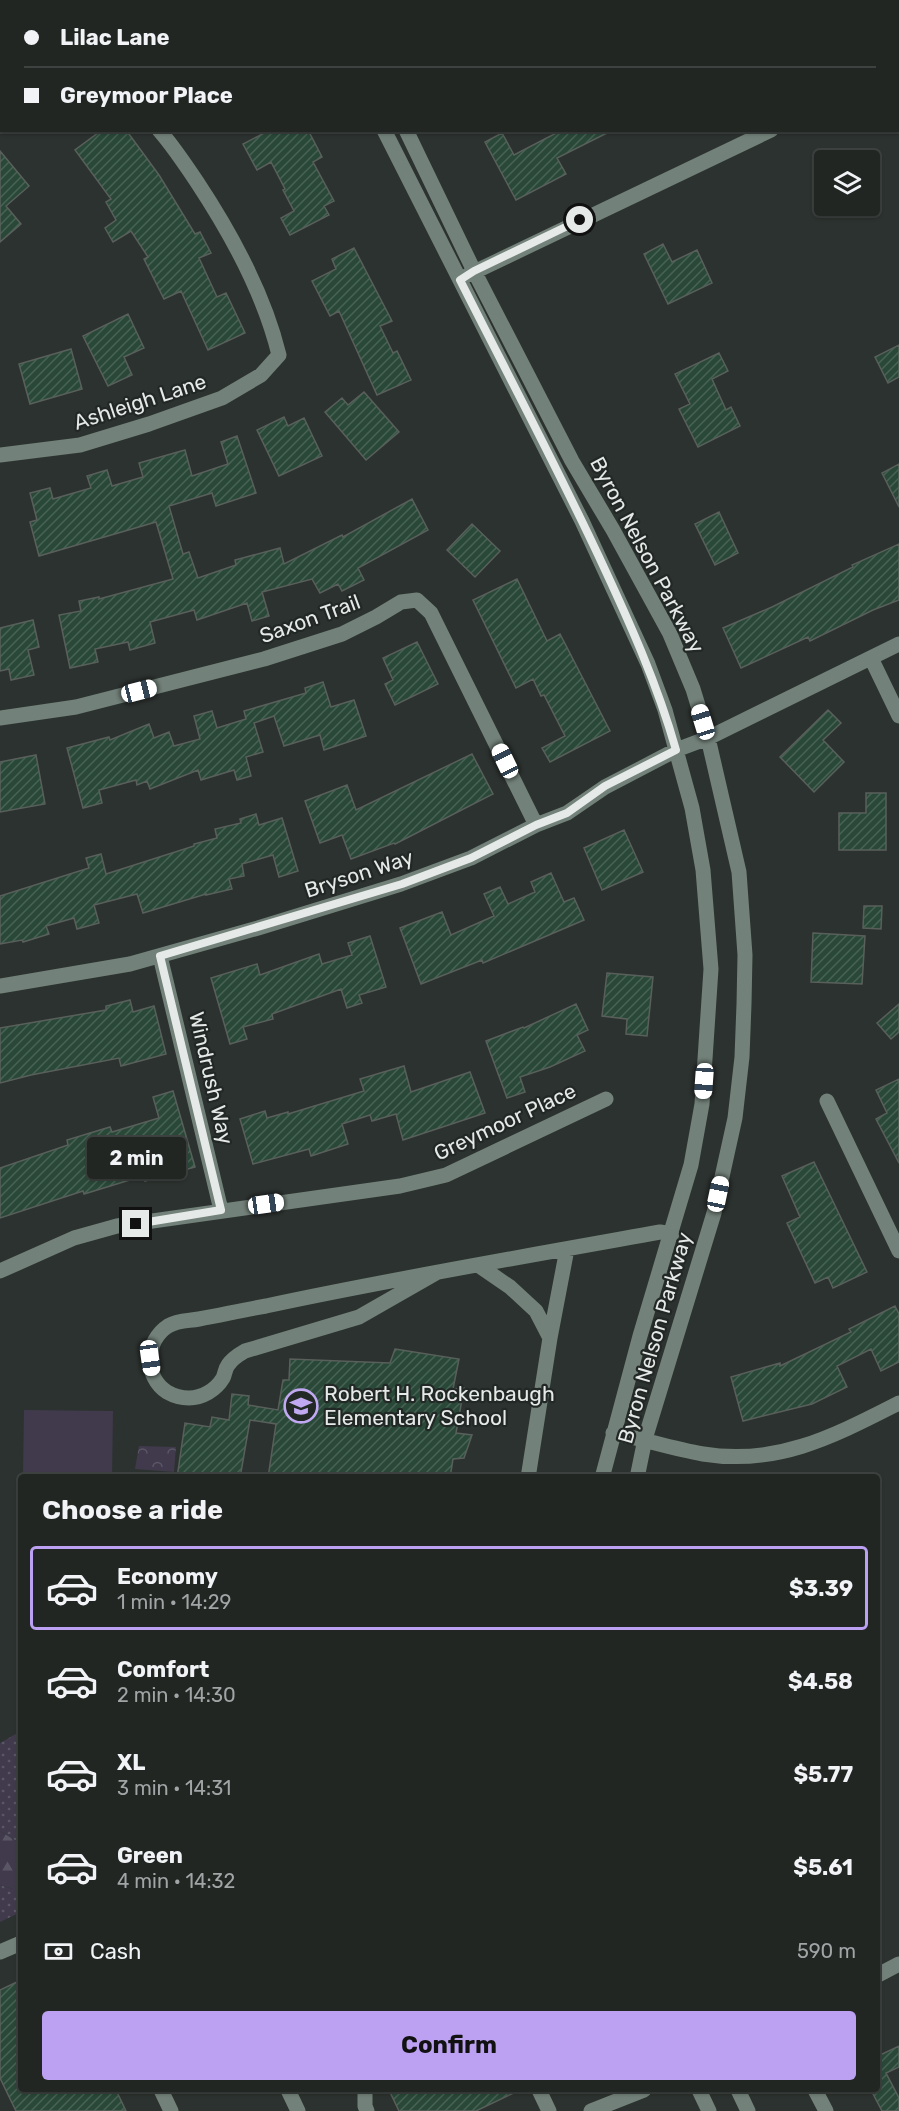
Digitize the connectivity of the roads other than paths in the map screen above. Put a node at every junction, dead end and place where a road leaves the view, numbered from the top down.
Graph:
1 (161, 132) edge
2 (385, 132) edge
3 (411, 132) edge
4 (767, 132) edge
5 (393, 145) junction
6 (474, 271) junction
7 (460, 280) junction
8 (554, 426) junction
9 (538, 435) junction
10 (0, 455) edge
11 (899, 644) edge
12 (871, 658) junction
13 (899, 716) edge
14 (0, 718) edge
15 (708, 738) junction
16 (676, 750) junction
17 (536, 825) junction
18 (160, 956) junction
19 (0, 986) edge
20 (606, 1099) dead end
21 (827, 1101) dead end
22 (221, 1210) junction
23 (672, 1234) junction
24 (567, 1249) junction
25 (899, 1251) edge
26 (478, 1265) junction
27 (0, 1271) edge
28 (436, 1273) junction
29 (550, 1338) junction
30 (899, 1403) edge
31 (613, 1433) junction
32 (645, 1439) junction
33 (529, 1474) edge
34 (603, 1474) edge
35 (638, 1474) edge
36 (18, 1944) edge
37 (0, 1952) edge
38 (899, 1964) edge
39 (880, 1974) edge
40 (161, 2092) edge
41 (289, 2092) edge
42 (365, 2092) edge
43 (539, 2092) edge
44 (639, 2092) edge
45 (700, 2092) edge
46 (739, 2092) edge
47 (816, 2092) edge
48 (171, 2111) edge
49 (298, 2111) edge
50 (367, 2111) edge
51 (549, 2111) edge
52 (591, 2111) edge
53 (710, 2111) edge
54 (748, 2111) edge
55 (826, 2111) edge

1 - 10 street, Ashleigh Lane
2 - 5 street, Byron Nelson Parkway
3 - 5 street
3 - 6 street, Byron Nelson Parkway
4 - 6 street
5 - 7 street, Byron Nelson Parkway
6 - 7 street
6 - 8 street, Byron Nelson Parkway
7 - 9 street, Byron Nelson Parkway
8 - 9 street
8 - 15 street, Byron Nelson Parkway
9 - 16 street, Byron Nelson Parkway
11 - 12 street, Bryson Way
12 - 13 street
12 - 15 street, Bryson Way
14 - 17 street, Saxon Trail
15 - 16 street, Bryson Way
15 - 32 street, Byron Nelson Parkway
16 - 17 street, Bryson Way
16 - 23 street, Byron Nelson Parkway
17 - 18 street, Bryson Way
18 - 19 street, Bryson Way
18 - 22 street, Windrush Way
20 - 22 street, Greymoor Place
21 - 25 street
22 - 27 street, Greymoor Place
23 - 24 street
23 - 31 street, Byron Nelson Parkway
24 - 26 street
24 - 29 street
26 - 28 street
26 - 29 street
28 - 28 street
29 - 33 street
30 - 32 street
31 - 32 street
31 - 34 street, Byron Nelson Parkway
32 - 35 street, Byron Nelson Parkway
36 - 37 street
38 - 39 street
40 - 48 street
41 - 49 street
42 - 50 street
43 - 51 street
44 - 52 street
45 - 53 street
46 - 54 street
47 - 55 street

